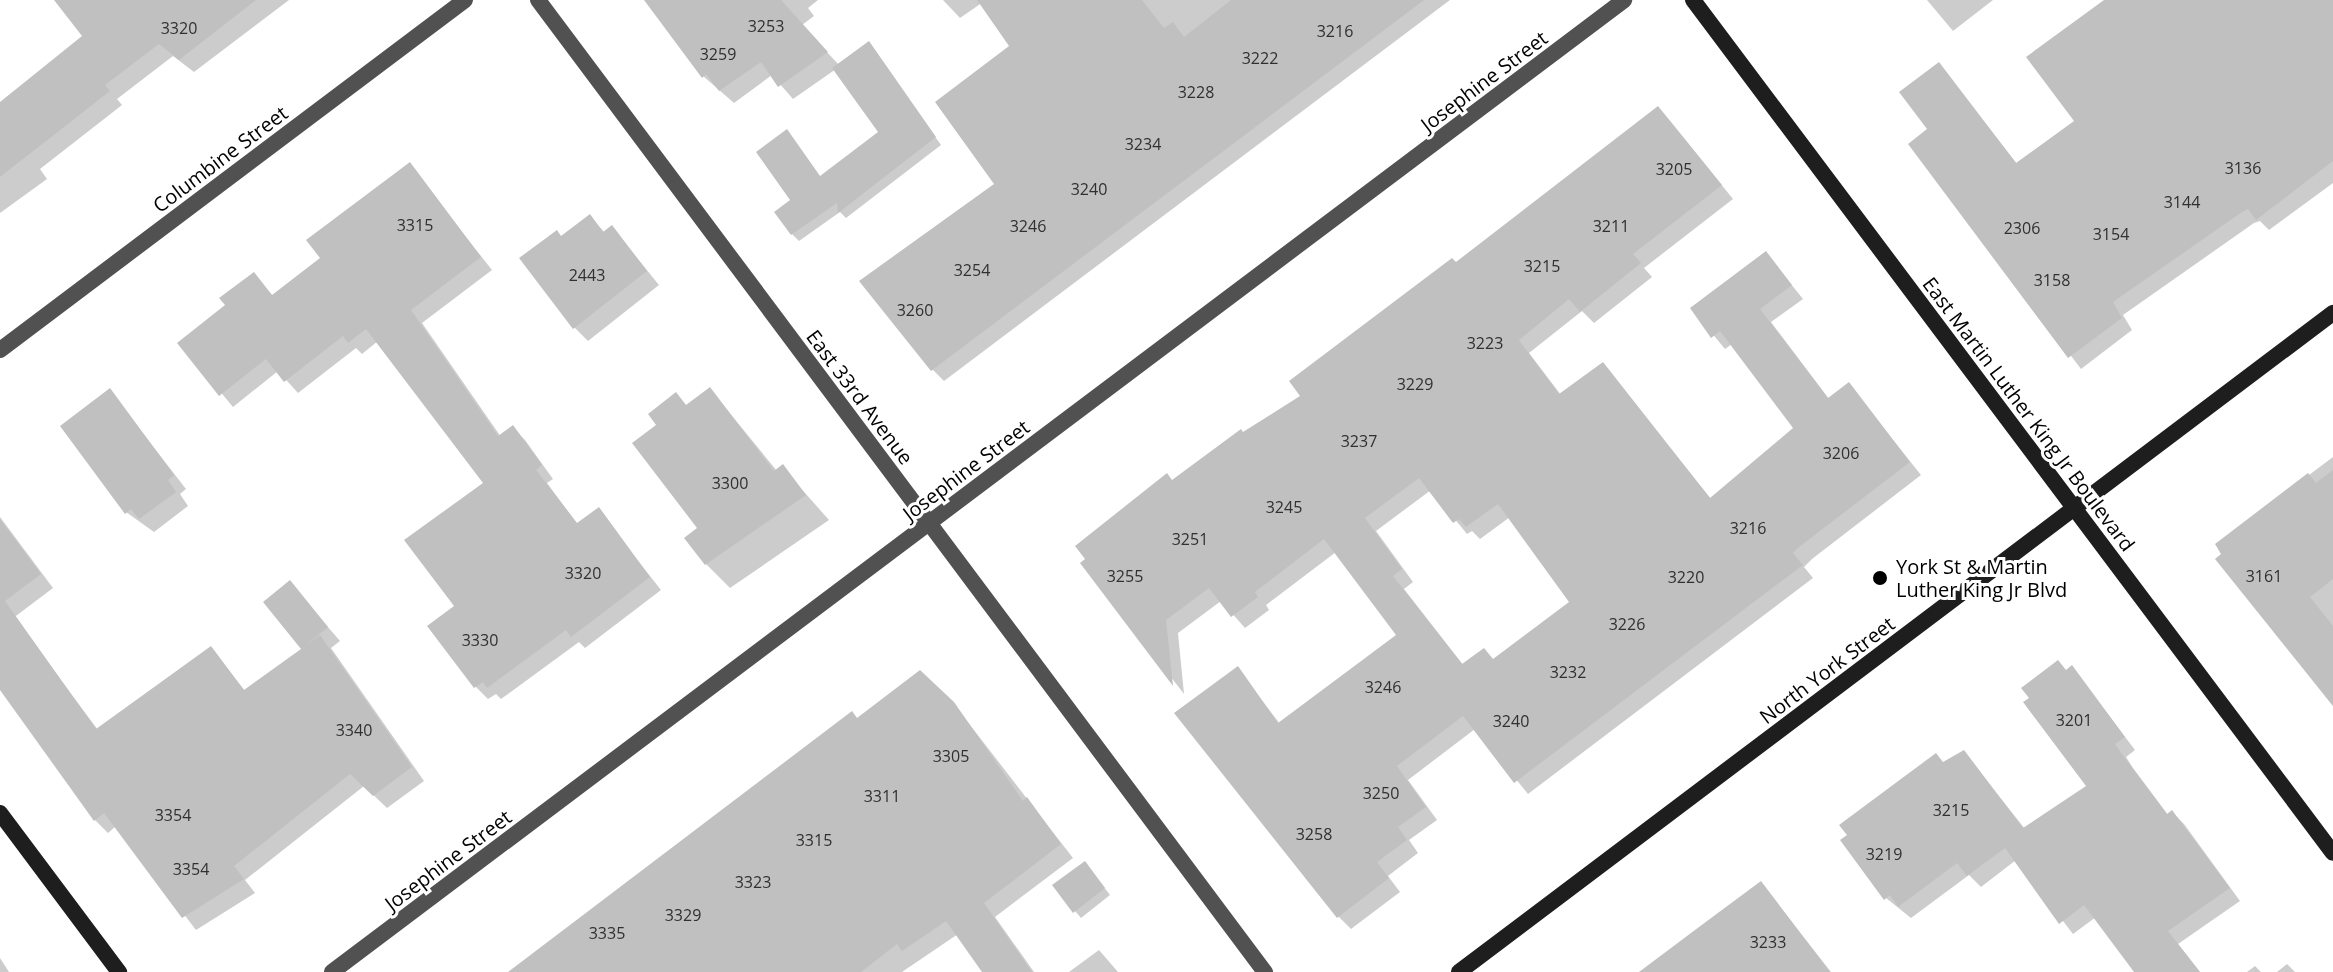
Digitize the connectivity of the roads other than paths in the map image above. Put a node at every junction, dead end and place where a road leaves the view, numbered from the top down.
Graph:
1 (465, 0) edge
2 (538, 0) edge
3 (1624, 0) edge
4 (1693, 0) edge
5 (2333, 313) edge
6 (0, 350) edge
7 (2075, 509) junction
8 (930, 523) junction
9 (0, 813) edge
10 (2333, 853) edge
11 (119, 972) edge
12 (332, 972) edge
13 (1265, 972) edge
14 (1459, 972) edge

1 - 6 street, Columbine Street
2 - 8 street, East 33rd Avenue
3 - 8 street, Josephine Street
4 - 7 main road, East Martin Luther King Jr Boulevard
5 - 7 main road, North York Street
7 - 10 main road, East Martin Luther King Jr Boulevard
7 - 14 main road, North York Street
8 - 12 street, Josephine Street
8 - 13 street, East 33rd Avenue
9 - 11 main road

